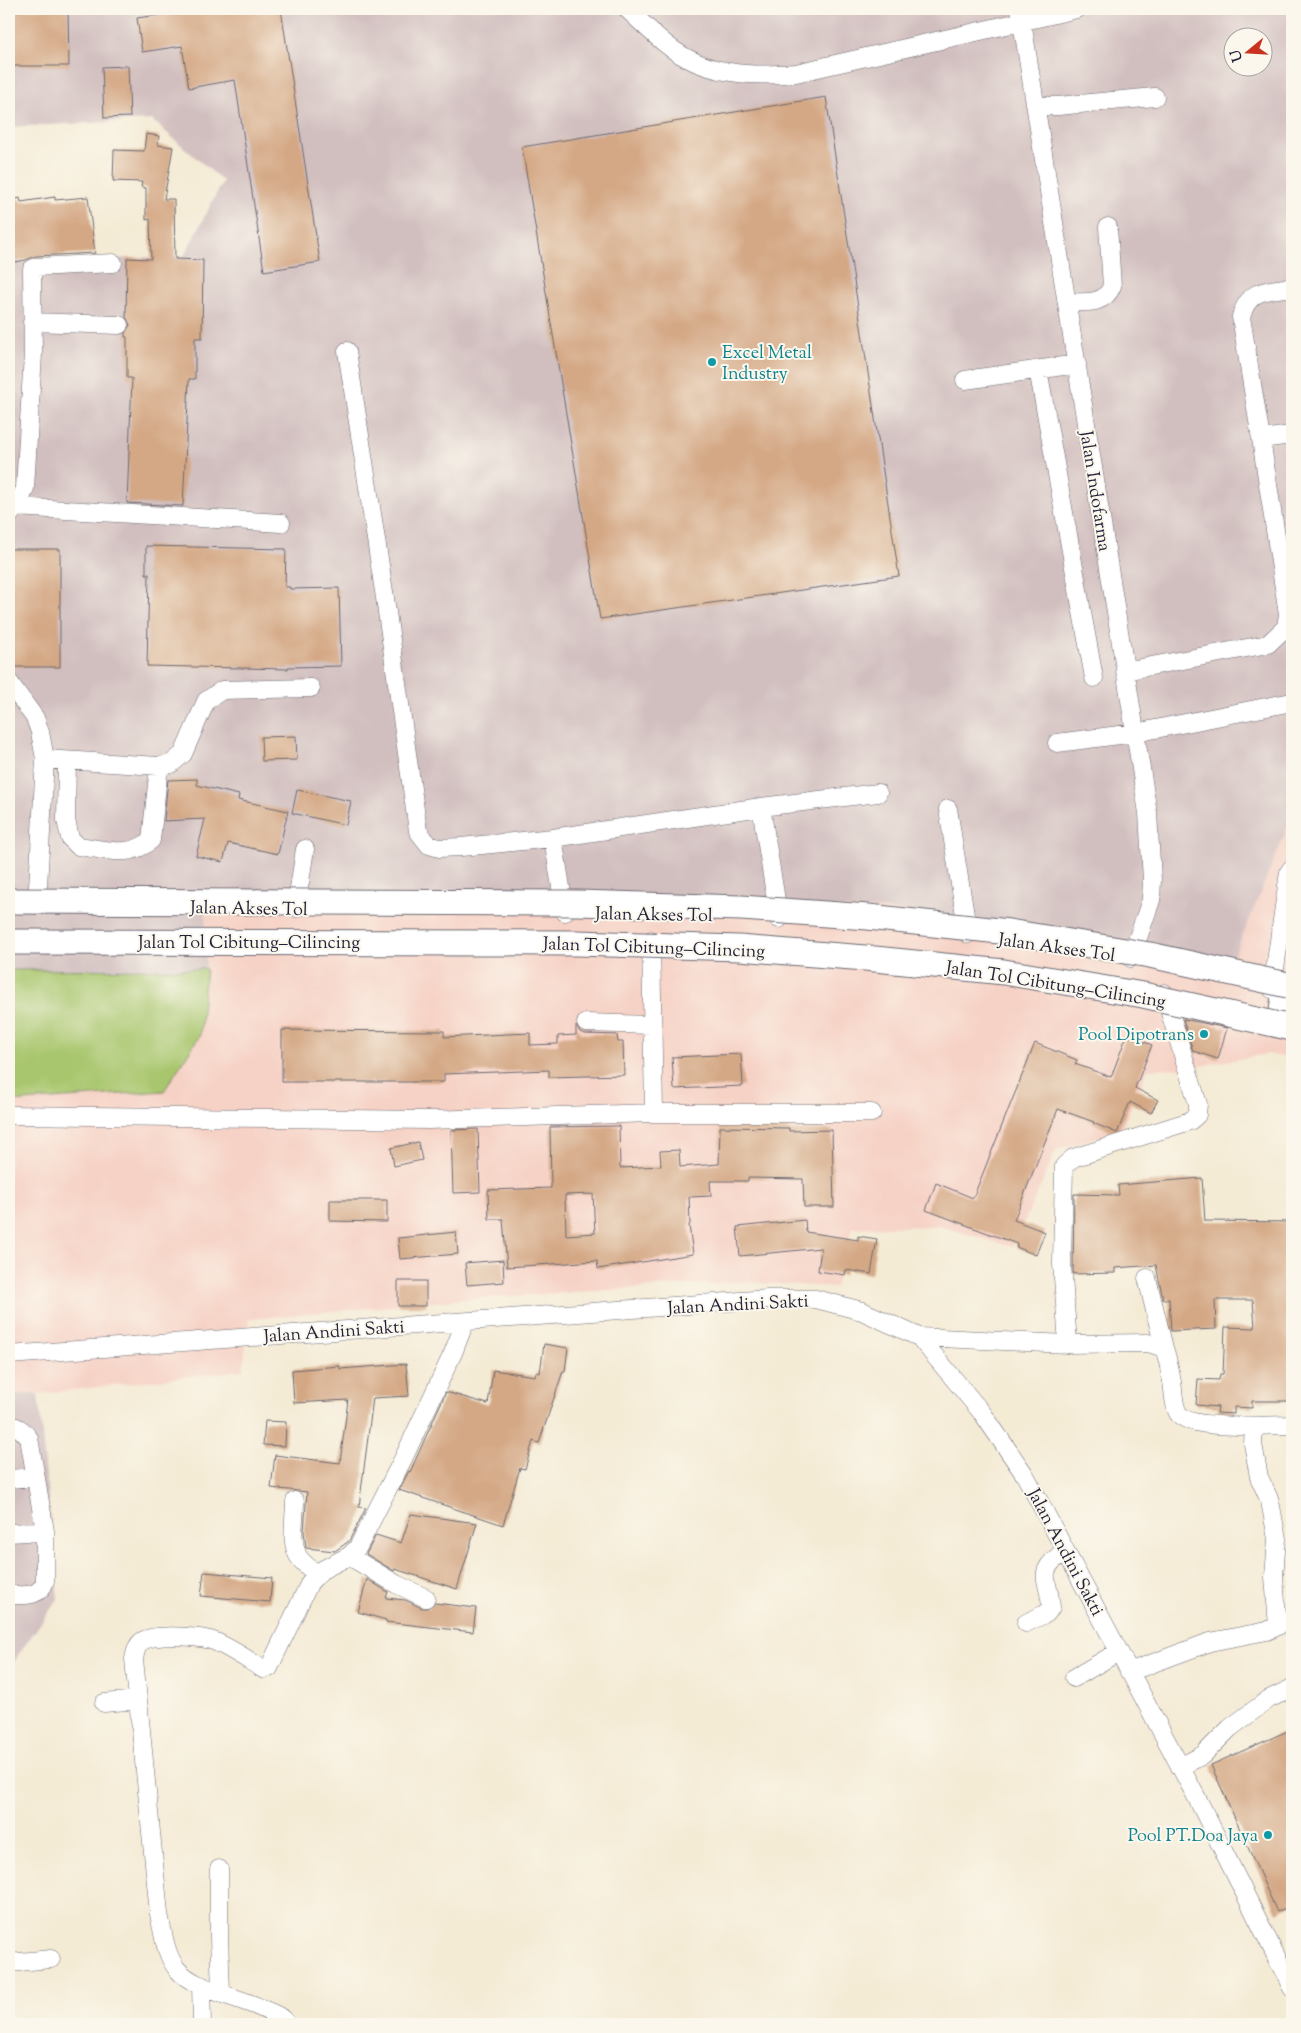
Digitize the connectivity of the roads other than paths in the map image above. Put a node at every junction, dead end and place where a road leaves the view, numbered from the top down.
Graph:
1 (627, 9) edge
2 (1077, 9) edge
3 (1022, 15) edge
4 (1155, 97) dead end
5 (1036, 106) junction
6 (1108, 227) dead end
7 (113, 263) dead end
8 (1292, 287) edge
9 (1067, 302) junction
10 (32, 322) junction
11 (119, 325) dead end
12 (348, 351) dead end
13 (1076, 364) junction
14 (1038, 369) junction
15 (965, 380) dead end
16 (1292, 435) edge
17 (1261, 439) junction
18 (12, 512) edge
19 (281, 523) dead end
20 (1125, 671) junction
21 (1094, 678) dead end
22 (9, 682) edge
23 (311, 688) dead end
24 (1292, 702) edge
25 (1135, 733) junction
26 (1057, 743) dead end
27 (45, 759) junction
28 (66, 761) junction
29 (159, 766) junction
30 (878, 793) dead end
31 (761, 807) junction
32 (948, 809) dead end
33 (553, 838) junction
34 (305, 849) dead end
35 (1292, 868) edge
36 (9, 903) edge
37 (37, 905) junction
38 (296, 908) junction
39 (565, 912) junction
40 (779, 919) junction
41 (9, 934) edge
42 (968, 934) junction
43 (651, 940) junction
44 (9, 942) edge
45 (1131, 958) junction
46 (1163, 990) junction
47 (1285, 991) edge
48 (1288, 1020) edge
49 (586, 1022) dead end
50 (651, 1025) junction
51 (654, 1113) junction
52 (872, 1113) dead end
53 (9, 1115) edge
54 (1147, 1278) dead end
55 (461, 1332) junction
56 (919, 1337) junction
57 (1068, 1344) junction
58 (1164, 1348) junction
59 (9, 1355) edge
60 (1292, 1425) edge
61 (9, 1426) edge
62 (1254, 1426) junction
63 (35, 1477) junction
64 (9, 1479) edge
65 (295, 1501) dead end
66 (45, 1532) junction
67 (9, 1533) edge
68 (1065, 1551) junction
69 (349, 1556) junction
70 (318, 1575) junction
71 (9, 1595) edge
72 (426, 1598) dead end
73 (1026, 1623) dead end
74 (1118, 1652) junction
75 (1129, 1672) junction
76 (1074, 1678) dead end
77 (1292, 1688) edge
78 (138, 1700) junction
79 (104, 1703) dead end
80 (1180, 1767) junction
81 (219, 1869) dead end
82 (52, 1959) dead end
83 (9, 1963) edge
84 (201, 1985) junction
85 (1292, 1988) edge
86 (221, 1992) junction
87 (202, 2024) edge
88 (287, 2024) edge

1 - 3 street
2 - 3 street
3 - 5 street, Jalan Indofarma
4 - 5 street
5 - 9 street, Jalan Indofarma
6 - 9 street
7 - 10 street
8 - 17 street
9 - 13 street, Jalan Indofarma
10 - 11 street
10 - 18 street
12 - 33 street
13 - 14 street
13 - 20 street, Jalan Indofarma
14 - 15 street
14 - 21 street
16 - 17 street
17 - 20 street
18 - 19 street
20 - 25 street, Jalan Indofarma
22 - 27 street
23 - 29 street
24 - 25 street
25 - 26 street
25 - 45 street, Jalan Indofarma
27 - 28 street
27 - 37 street
28 - 29 street
28 - 29 street
30 - 31 street
31 - 33 street
31 - 40 street
32 - 42 street
33 - 39 street
34 - 38 street
35 - 47 street
36 - 37 main road, Jalan Akses Tol
36 - 47 highway, bridge
37 - 38 main road, Jalan Akses Tol
38 - 39 main road, Jalan Akses Tol
39 - 40 main road, Jalan Akses Tol
40 - 42 main road, Jalan Akses Tol
41 - 43 main road, Jalan Akses Tol
42 - 45 main road, Jalan Akses Tol
43 - 46 main road, Jalan Akses Tol
43 - 50 street
44 - 48 highway, Jalan Tol Cibitung–Cilincing, bridge
45 - 47 main road, Jalan Akses Tol
46 - 48 main road, Jalan Akses Tol
46 - 57 street
47 - 48 main road
49 - 50 street
50 - 51 street
51 - 52 street
51 - 53 street
54 - 58 street
55 - 56 street, Jalan Andini Sakti
55 - 59 street, Jalan Andini Sakti
55 - 69 street
56 - 57 street
56 - 68 street, Jalan Andini Sakti
57 - 58 street
58 - 62 street
60 - 62 street
61 - 63 street
62 - 75 street
63 - 64 street
63 - 66 street
65 - 70 street
66 - 67 street
66 - 71 street
68 - 73 street
68 - 74 street, Jalan Andini Sakti
69 - 70 street
69 - 72 street
70 - 78 street
74 - 75 street, Jalan Andini Sakti
74 - 76 street
75 - 80 street, Jalan Andini Sakti
77 - 80 street
78 - 79 street
78 - 84 street
80 - 85 street, Jalan Andini Sakti
81 - 86 street
82 - 83 street
84 - 86 street
84 - 87 street
86 - 88 street

